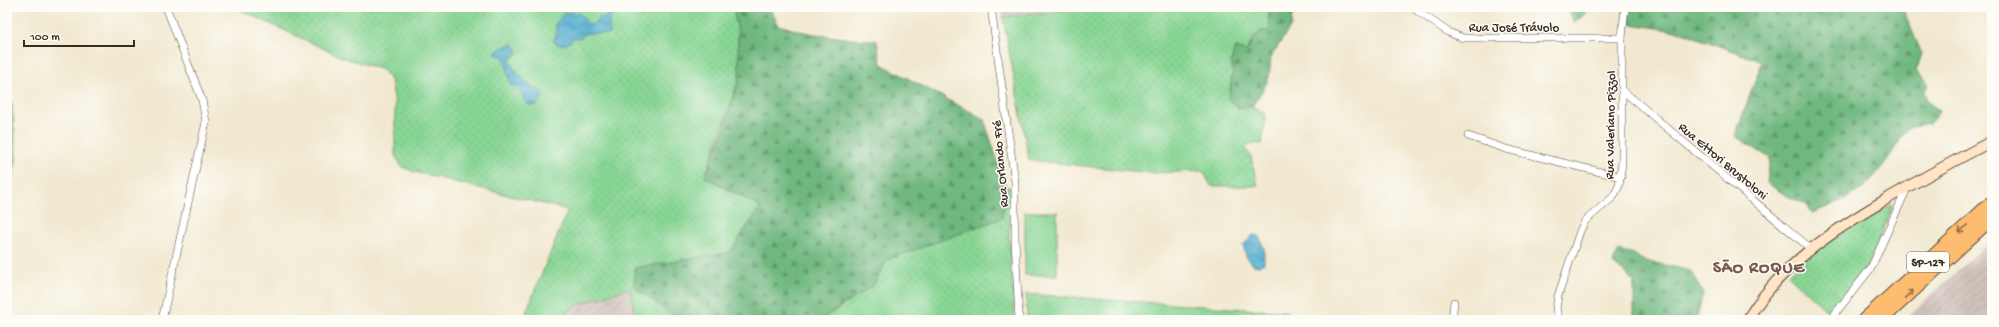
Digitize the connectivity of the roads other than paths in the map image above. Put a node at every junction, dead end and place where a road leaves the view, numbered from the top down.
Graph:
1 (166, 7) edge
2 (991, 7) edge
3 (1625, 7) edge
4 (1413, 8) dead end
5 (1622, 38) junction
6 (1622, 90) junction
7 (1468, 136) dead end
8 (1992, 141) edge
9 (1621, 177) junction
10 (1908, 186) junction
11 (1992, 203) edge
12 (1992, 217) edge
13 (1810, 248) junction
14 (1454, 302) dead end
15 (162, 320) edge
16 (1019, 320) edge
17 (1452, 320) edge
18 (1559, 320) edge
19 (1747, 320) edge
20 (1830, 320) edge
21 (1865, 320) edge
22 (1880, 320) edge

1 - 15 street
2 - 16 street, Rua Orlando Fré
3 - 5 street, Rua Valeriano Pizzol
4 - 5 street, Rua José Trávolo
5 - 6 street, Rua Valeriano Pizzol
6 - 9 street, Rua Valeriano Pizzol
6 - 13 street, Rua Ettori Brustoloni
7 - 9 street
8 - 10 street
9 - 18 street, Rua Valeriano Pizzol
10 - 13 street
10 - 20 street
11 -> 21 highway, SP-127
22 -> 12 highway, SP-127
13 - 19 street
14 - 17 street

